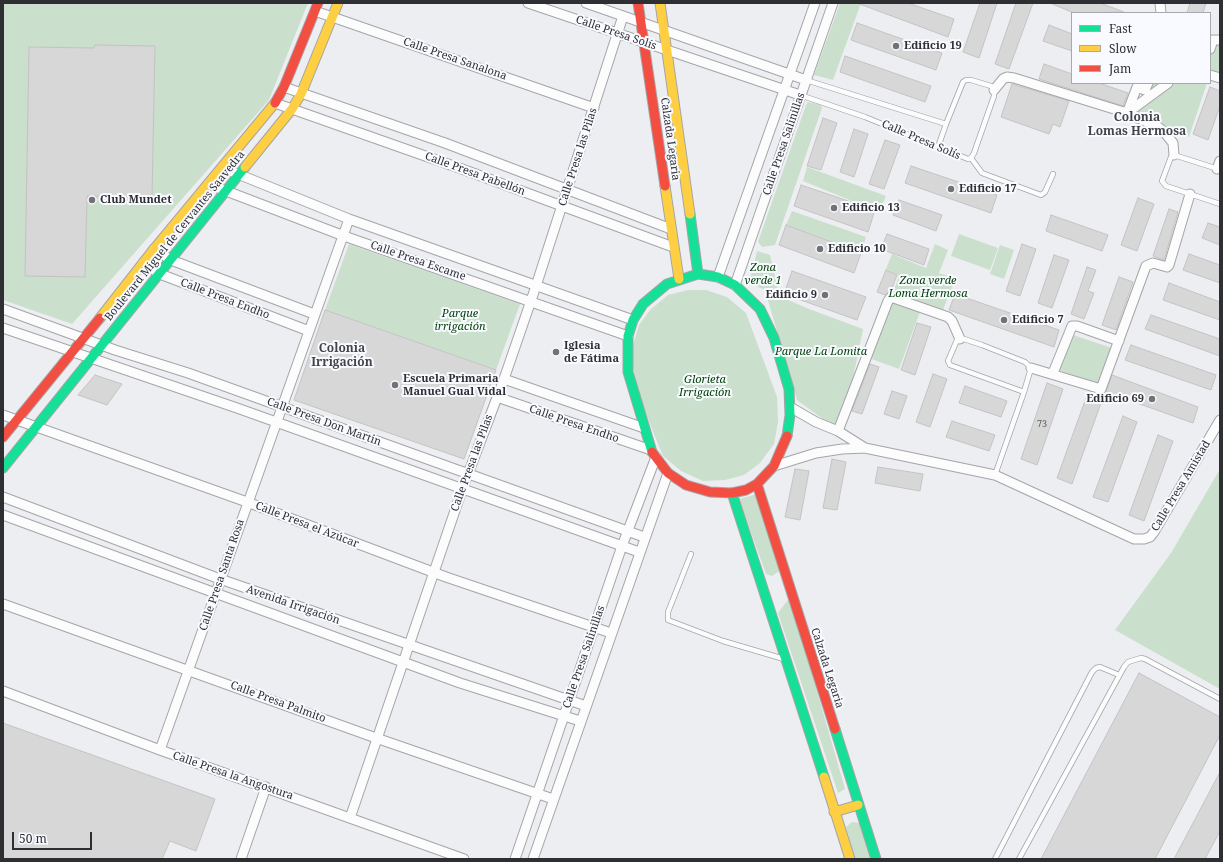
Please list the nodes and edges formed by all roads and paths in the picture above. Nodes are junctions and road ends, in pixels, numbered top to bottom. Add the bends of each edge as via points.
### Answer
1 (338, 3) edge
2 (528, 3) edge
3 (586, 3) edge
4 (638, 3) edge
5 (660, 3) edge
6 (815, 3) edge
7 (833, 3) edge
8 (317, 7) edge
9 (623, 16) junction
10 (333, 17) junction
11 (641, 22) junction
12 (664, 31) junction
13 (618, 34) junction
14 (1220, 40) edge
15 (644, 43) junction
16 (1211, 47) edge
17 (667, 51) junction
18 (789, 76) junction
19 (806, 80) junction
20 (1148, 84) edge
21 (1167, 84) edge
22 (284, 87) junction
23 (784, 90) junction
24 (994, 90) junction
25 (301, 94) junction
26 (800, 94) junction
27 (275, 103) junction
28 (594, 108) junction
29 (292, 109) junction
30 (1127, 113) junction
31 (946, 124) junction
32 (938, 147) junction
33 (1174, 155) junction
34 (972, 158) junction
35 (1219, 167) edge
36 (222, 168) junction
37 (1053, 174) dead end
38 (241, 175) junction
39 (208, 184) junction
40 (568, 190) junction
41 (228, 191) junction
42 (1190, 194) junction
43 (1220, 204) edge
44 (562, 206) junction
45 (349, 219) junction
46 (671, 229) junction
47 (344, 236) junction
48 (673, 247) junction
49 (154, 249) junction
50 (171, 260) junction
51 (143, 263) junction
52 (160, 274) junction
53 (698, 274) junction
54 (718, 277) junction
55 (679, 279) junction
56 (735, 285) junction
57 (536, 286) junction
58 (531, 300) junction
59 (3, 309) edge
60 (314, 314) junction
61 (633, 320) junction
62 (3, 328) edge
63 (308, 331) junction
64 (628, 336) junction
65 (83, 339) junction
66 (960, 339) junction
67 (1119, 341) junction
68 (102, 345) junction
69 (72, 352) junction
70 (92, 359) junction
71 (1031, 368) junction
72 (1053, 373) junction
73 (504, 379) junction
74 (1024, 392) junction
75 (496, 397) junction
76 (282, 407) junction
77 (790, 407) junction
78 (3, 415) edge
79 (16, 419) junction
80 (1220, 420) edge
81 (276, 422) junction
82 (37, 427) junction
83 (644, 428) junction
84 (838, 431) junction
85 (3, 437) edge
86 (865, 448) junction
87 (654, 454) junction
88 (774, 466) junction
89 (3, 468) edge
90 (668, 473) junction
91 (468, 474) junction
92 (995, 475) junction
93 (757, 484) junction
94 (462, 490) junction
95 (732, 493) junction
96 (3, 497) edge
97 (247, 502) junction
98 (3, 515) edge
99 (628, 531) junction
100 (644, 537) junction
101 (622, 546) junction
102 (639, 552) junction
103 (691, 554) dead end
104 (433, 572) junction
105 (220, 579) junction
106 (216, 594) junction
107 (780, 598) junction
108 (3, 604) edge
109 (594, 628) junction
110 (611, 633) junction
111 (408, 646) junction
112 (788, 661) junction
113 (403, 662) junction
114 (188, 670) junction
115 (1119, 675) junction
116 (3, 691) edge
117 (1220, 699) edge
118 (569, 701) junction
119 (586, 706) junction
120 (563, 715) junction
121 (580, 721) junction
122 (376, 738) junction
123 (160, 750) junction
124 (266, 787) junction
125 (537, 793) junction
126 (553, 799) junction
127 (858, 805) junction
128 (834, 812) junction
129 (350, 818) junction
130 (241, 859) edge
131 (464, 859) edge
132 (515, 859) edge
133 (533, 859) edge
134 (850, 859) edge
135 (876, 859) edge
136 (995, 859) edge
137 (1019, 859) edge

1 - 10 main road, Boulevard Miguel de Cervantes Saavedra
2 - 13 street, Calle Presa Solís
3 - 9 street, Calle Presa Solís
4 - 11 main road, Calzada Legaria
5 - 12 main road, Calzada Legaria
6 - 18 street, Calle Presa Salinillas
7 - 19 street, Calle Presa Salinillas
8 - 10 street, Calle Presa Sanalona
8 - 22 main road, Boulevard Miguel de Cervantes Saavedra
9 - 11 street, Calle Presa Solís
9 - 13 street, Calle Presa las Pilas
10 - 25 main road, Boulevard Miguel de Cervantes Saavedra
10 - 28 street, Calle Presa Sanalona
11 - 12 street, Calle Presa Solís
11 - 15 main road, Calzada Legaria
12 - 17 main road, Calzada Legaria
12 - 18 street, Calle Presa Solís
13 - 15 street, Calle Presa Solís
13 - 28 street, Calle Presa las Pilas
14 - 16 street via 1214,40
15 - 17 street, Calle Presa Solís
15 - 46 main road, Calzada Legaria
17 - 23 street, Calle Presa Solís
17 - 53 main road, Calzada Legaria
18 - 19 street, Calle Presa Solís
18 - 23 street, Calle Presa Salinillas
19 - 26 street, Calle Presa Salinillas
19 - 31 lane, Calle Presa Solís
20 - 30 street via 1145,90 1137,87
21 - 30 street
22 - 25 street, Calle Presa Pabellón
22 - 27 main road, Boulevard Miguel de Cervantes Saavedra
23 - 26 street, Calle Presa Solís
23 - 54 street, Calle Presa Salinillas
24 - 30 street via 1002,79 1014,78
24 - 31 lane via 988,85 971,80 963,82
24 - 34 lane, Calle Presa Solís
25 - 29 main road, Boulevard Miguel de Cervantes Saavedra
25 - 40 street, Calle Presa Pabellón via 445,143
26 - 32 lane, Calle Presa Solís
26 - 56 street, Calle Presa Salinillas
27 - 29 street, Calle Presa Pabellón
27 - 36 main road, Boulevard Miguel de Cervantes Saavedra
28 - 40 street, Calle Presa las Pilas
29 - 38 main road, Boulevard Miguel de Cervantes Saavedra
29 - 44 street, Calle Presa Pabellón
30 - 33 street via 1158,127 1165,133 1173,143
31 - 32 lane
32 - 34 lane, Calle Presa Solís via 962,158
33 - 35 lane
33 - 42 lane via 1171,157 1163,184
34 - 37 lane via 982,173 1041,195
36 - 38 street, Calle Presa Escame
36 - 39 main road, Boulevard Miguel de Cervantes Saavedra
38 - 41 main road, Boulevard Miguel de Cervantes Saavedra
38 - 45 street, Calle Presa Escame
39 - 41 street, Calle Presa Escame
39 - 49 main road, Boulevard Miguel de Cervantes Saavedra
40 - 44 street, Calle Presa las Pilas
40 - 46 street, Calle Presa Pabellón
41 - 47 street, Calle Presa Escame
41 - 50 main road, Boulevard Miguel de Cervantes Saavedra
42 - 43 lane
42 - 67 street via 1169,265 1167,267 1153,263 1146,266
44 - 48 street, Calle Presa Pabellón
44 - 57 street, Calle Presa las Pilas
45 - 47 street, Calle Presa Santa Rosa
45 - 57 street, Calle Presa Escame
46 - 48 main road, Calzada Legaria
47 - 58 street, Calle Presa Escame
47 - 60 street, Calle Presa Santa Rosa
48 - 55 main road, Calzada Legaria
49 - 50 street, Calle Presa Endho
49 - 51 main road, Boulevard Miguel de Cervantes Saavedra
50 - 52 main road, Boulevard Miguel de Cervantes Saavedra
50 - 60 street, Calle Presa Endho
51 - 52 street, Calle Presa Endho
51 - 65 main road, Boulevard Miguel de Cervantes Saavedra
52 - 63 street, Calle Presa Endho
52 - 68 main road, Boulevard Miguel de Cervantes Saavedra
53 - 54 main road
53 - 55 main road
54 - 56 main road
55 - 61 main road via 659,289
56 - 77 main road via 753,301 769,326 789,389
57 - 58 street, Calle Presa las Pilas
57 - 61 street, Calle Presa Escame
58 - 64 street, Calle Presa Escame
58 - 73 street, Calle Presa las Pilas
59 - 65 street, Calle Presa Don Martin
60 - 63 street, Calle Presa Santa Rosa
61 - 64 main road
62 - 69 street, Calle Presa Don Martin
63 - 76 street, Calle Presa Santa Rosa
64 - 83 main road via 628,372
65 - 68 street, Calle Presa Don Martin
65 - 69 main road, Boulevard Miguel de Cervantes Saavedra
66 - 71 lane via 1025,362
66 - 74 lane via 957,340 948,361 950,365
66 - 84 street via 948,317 891,297
67 - 72 street via 1072,326
67 - 72 street via 1101,389
68 - 70 main road, Boulevard Miguel de Cervantes Saavedra
68 - 76 street, Calle Presa Don Martin
69 - 70 street, Calle Presa Don Martin
69 - 79 main road, Boulevard Miguel de Cervantes Saavedra
70 - 81 street, Calle Presa Don Martin
70 - 82 main road, Boulevard Miguel de Cervantes Saavedra
71 - 72 street
71 - 74 lane
73 - 75 street, Calle Presa las Pilas
73 - 83 street, Calle Presa Endho
74 - 92 lane
75 - 87 street, Calle Presa Endho
75 - 91 street, Calle Presa las Pilas
76 - 81 street, Calle Presa Santa Rosa
76 - 91 street, Calle Presa Don Martin
77 - 84 street
77 - 88 main road via 787,436
78 - 79 street, Calle Presa el Azúcar
79 - 82 street, Calle Presa el Azúcar
79 - 85 main road, Boulevard Miguel de Cervantes Saavedra
80 - 92 street, Calle Presa Amistad via 1154,532 1144,539 1134,538
81 - 94 street, Calle Presa Don Martin
81 - 97 street, Calle Presa Santa Rosa
82 - 89 main road, Boulevard Miguel de Cervantes Saavedra
82 - 97 street, Calle Presa el Azúcar
83 - 87 main road
84 - 86 street
86 - 88 street via 816,453
86 - 92 street
87 - 90 main road
87 - 99 street, Calle Presa Salinillas
88 - 93 main road
90 - 95 main road via 698,489
90 - 100 street, Calle Presa Salinillas
91 - 94 street, Calle Presa las Pilas
91 - 99 street, Calle Presa Don Martin
93 - 95 main road
93 - 107 main road, Calzada Legaria
94 - 101 street, Calle Presa Don Martin
94 - 104 street, Calle Presa las Pilas
95 - 107 main road, Calzada Legaria
96 - 105 street, Avenida Irrigación
97 - 104 street, Calle Presa el Azúcar
97 - 105 street, Calle Presa Santa Rosa
98 - 106 street, Avenida Irrigación
99 - 100 street, Calle Presa Don Martin
99 - 101 street, Calle Presa Salinillas
100 - 102 street, Calle Presa Salinillas
101 - 102 street, Calle Presa Don Martin
101 - 109 street, Calle Presa Salinillas
102 - 110 street, Calle Presa Salinillas
103 - 112 lane via 668,612 668,620
104 - 109 street, Calle Presa el Azúcar
104 - 111 street, Calle Presa las Pilas
105 - 106 street, Calle Presa Santa Rosa
105 - 111 street, Avenida Irrigación
106 - 113 street, Avenida Irrigación
106 - 114 street, Calle Presa Santa Rosa
107 - 112 main road, Calzada Legaria
107 - 127 main road, Calzada Legaria
108 - 114 street, Calle Presa Palmito
109 - 110 street, Calle Presa el Azúcar
109 - 118 street, Calle Presa Salinillas
110 - 119 street, Calle Presa Salinillas
111 - 113 street, Calle Presa las Pilas
111 - 118 street, Avenida Irrigación
112 - 128 main road, Calzada Legaria
113 - 120 street, Avenida Irrigación via 460,683
113 - 122 street, Calle Presa las Pilas
114 - 122 street, Calle Presa Palmito
114 - 123 street, Calle Presa Santa Rosa
115 - 117 lane via 1128,662 1141,658
115 - 136 lane via 1100,667 1092,672
115 - 137 lane
116 - 123 street, Calle Presa la Angostura
118 - 119 street, Avenida Irrigación
118 - 120 street, Calle Presa Salinillas
119 - 121 street, Calle Presa Salinillas
120 - 121 street, Avenida Irrigación
120 - 125 street, Calle Presa Salinillas
121 - 126 street, Calle Presa Salinillas
122 - 125 street, Calle Presa Palmito
122 - 129 street, Calle Presa las Pilas
123 - 124 street, Calle Presa la Angostura
124 - 129 street, Calle Presa la Angostura
124 - 130 street
125 - 126 street, Calle Presa Palmito
125 - 132 street, Calle Presa Salinillas
126 - 133 street, Calle Presa Salinillas
127 - 128 main road
127 - 135 main road, Calzada Legaria
128 - 134 main road, Calzada Legaria
129 - 131 street, Calle Presa la Angostura

